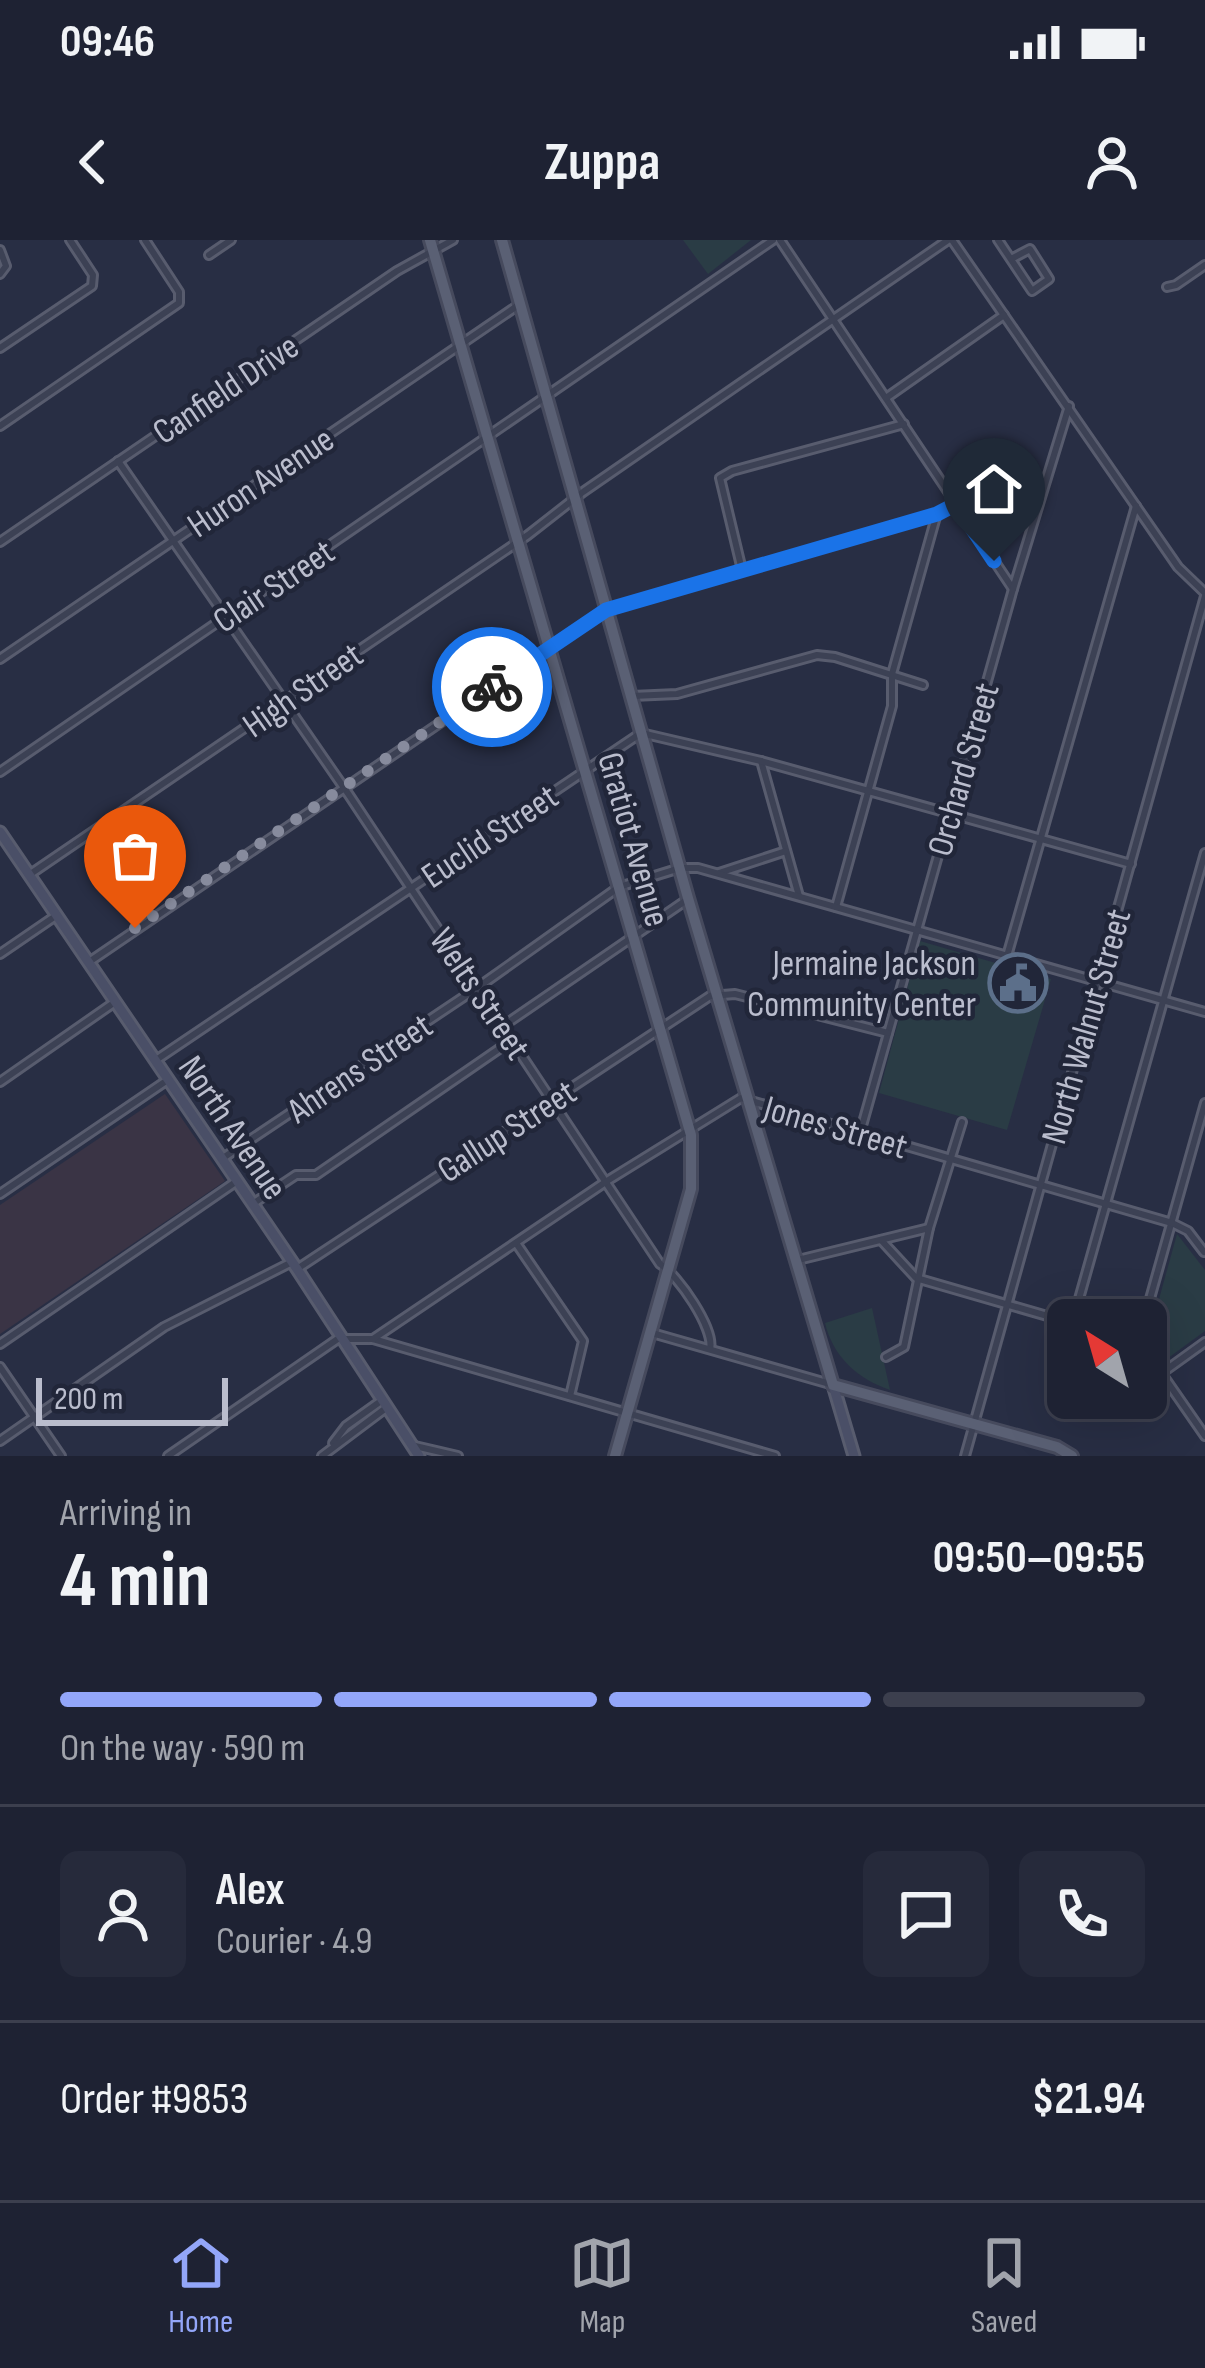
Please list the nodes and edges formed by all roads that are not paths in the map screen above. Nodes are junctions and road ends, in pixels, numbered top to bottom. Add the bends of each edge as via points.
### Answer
1 (70, 240) edge
2 (145, 240) edge
3 (231, 240) edge
4 (453, 240) edge
5 (502, 240) edge
6 (776, 240) edge
7 (950, 240) edge
8 (998, 240) edge
9 (432, 246) edge
10 (0, 250) edge
11 (209, 255) dead end
12 (1010, 259) junction
13 (1205, 265) edge
14 (0, 274) edge
15 (1167, 286) dead end
16 (520, 304) junction
17 (1004, 315) junction
18 (834, 320) junction
19 (460, 344) junction
20 (0, 348) edge
21 (546, 398) junction
22 (886, 398) junction
23 (1069, 406) junction
24 (904, 424) junction
25 (0, 425) edge
26 (488, 440) junction
27 (118, 461) junction
28 (575, 502) junction
29 (956, 504) junction
30 (1136, 506) junction
31 (937, 514) junction
32 (172, 541) junction
33 (518, 541) junction
34 (0, 542) edge
35 (742, 570) junction
36 (1013, 589) junction
37 (1205, 594) edge
38 (606, 610) junction
39 (225, 618) junction
40 (550, 648) junction
41 (0, 658) edge
42 (892, 674) junction
43 (923, 685) dead end
44 (632, 696) junction
45 (284, 702) junction
46 (641, 733) junction
47 (761, 761) junction
48 (583, 771) junction
49 (0, 772) edge
50 (345, 789) junction
51 (868, 791) junction
52 (950, 814) junction
53 (0, 832) edge
54 (1040, 839) junction
55 (4, 846) edge
56 (788, 850) junction
57 (1205, 853) edge
58 (1131, 864) junction
59 (680, 868) junction
60 (716, 874) junction
61 (29, 875) junction
62 (619, 887) junction
63 (410, 889) junction
64 (688, 898) junction
65 (800, 898) junction
66 (836, 907) junction
67 (57, 915) junction
68 (917, 932) junction
69 (632, 938) junction
70 (0, 954) edge
71 (1007, 956) junction
72 (88, 962) junction
73 (1097, 982) junction
74 (477, 988) junction
75 (716, 994) junction
76 (1162, 1000) junction
77 (116, 1002) junction
78 (1205, 1012) edge
79 (502, 1026) junction
80 (659, 1029) junction
81 (888, 1034) junction
82 (512, 1040) junction
83 (156, 1060) junction
84 (169, 1079) junction
85 (0, 1082) edge
86 (552, 1099) junction
87 (749, 1100) junction
88 (1205, 1103) edge
89 (962, 1122) dead end
90 (690, 1130) junction
91 (860, 1133) junction
92 (223, 1159) junction
93 (950, 1159) junction
94 (237, 1181) junction
95 (607, 1181) junction
96 (1041, 1186) junction
97 (0, 1194) edge
98 (253, 1204) junction
99 (1106, 1204) junction
100 (1172, 1223) junction
101 (928, 1228) junction
102 (881, 1240) junction
103 (516, 1243) junction
104 (1204, 1252) edge
105 (797, 1261) junction
106 (295, 1265) junction
107 (668, 1269) junction
108 (916, 1278) junction
109 (1078, 1299) edge
110 (1150, 1299) edge
111 (1007, 1305) junction
112 (1047, 1315) edge
113 (650, 1333) junction
114 (343, 1338) junction
115 (369, 1339) junction
116 (1205, 1342) edge
117 (0, 1344) edge
118 (710, 1349) junction
119 (354, 1354) junction
120 (886, 1357) dead end
121 (0, 1366) edge
122 (1167, 1369) edge
123 (1167, 1380) edge
124 (833, 1385) junction
125 (570, 1396) junction
126 (385, 1403) junction
127 (628, 1413) junction
128 (34, 1418) junction
129 (974, 1423) junction
130 (1205, 1436) edge
131 (0, 1441) edge
132 (416, 1451) edge
133 (61, 1456) edge
134 (168, 1456) edge
135 (322, 1456) edge
136 (458, 1456) edge
137 (615, 1456) edge
138 (775, 1456) edge
139 (854, 1456) edge
140 (965, 1456) edge
141 (1072, 1456) edge

1 - 20 street via 92,286
2 - 25 street via 179,303
3 - 11 street
4 - 9 street, Canfield Drive
5 - 16 main road
6 - 18 street
6 - 21 street, Clair Street
7 - 17 street
7 - 18 street, High Street
8 - 12 street
9 - 19 main road, Gratiot Avenue
9 - 27 street, Canfield Drive
10 - 14 street
12 - 12 street via 1032,291 1049,279 1030,249
13 - 15 street
16 - 19 street, Huron Avenue
16 - 21 main road
17 - 22 street
17 - 23 street
18 - 22 street
18 - 28 street, High Street
19 - 26 main road, Gratiot Avenue
19 - 32 street, Huron Avenue
21 - 26 street, Clair Street
21 - 28 main road
22 - 24 street
23 - 30 street
23 - 36 street, Orchard Street
24 - 29 street
24 - 35 street via 719,481
26 - 33 main road, Gratiot Avenue
26 - 39 street, Clair Street
27 - 32 street, Welts Street
27 - 34 street, Canfield Drive
28 - 33 street, High Street
28 - 38 main road
29 - 31 street
29 - 36 street
30 - 37 street
30 - 54 street
31 - 35 street
31 - 42 street
32 - 39 street, Welts Street
32 - 41 street, Huron Avenue
33 - 40 main road, Gratiot Avenue
33 - 45 street, High Street
35 - 38 street
36 - 52 street, Orchard Street
37 - 58 street, North Walnut Street
38 - 40 street
38 - 44 main road
39 - 45 street, Welts Street
39 - 49 street, Clair Street
40 - 48 main road, Gratiot Avenue
40 - 50 street
42 - 43 street
42 - 44 street via 818,655 677,694
42 - 51 street via 892,706
44 - 46 main road
45 - 50 street, Welts Street
45 - 61 street, High Street
46 - 47 street
46 - 48 street, Euclid Street
46 - 59 main road
47 - 51 street
47 - 56 street
48 - 62 main road, Gratiot Avenue
48 - 63 street, Euclid Street
50 - 63 street, Welts Street
50 - 72 street
51 - 52 street
51 - 66 street
52 - 54 street
52 - 68 street, Orchard Street
53 - 55 main road, North Avenue
54 - 58 street
54 - 71 street
55 - 61 main road, North Avenue
56 - 60 street
56 - 65 street
57 - 76 street
58 - 73 street, North Walnut Street
59 - 60 street
59 - 62 street, Ahrens Street
59 - 64 main road
60 - 65 street
61 - 67 main road, North Avenue
62 - 69 main road, Gratiot Avenue
62 - 74 street, Ahrens Street
63 - 74 street, Welts Street
63 - 83 street, Euclid Street
64 - 69 street
64 - 75 main road
65 - 66 street
66 - 68 street
67 - 70 street
67 - 72 main road, North Avenue
68 - 71 street
68 - 81 street, Orchard Street
69 - 79 street
69 - 80 main road, Gratiot Avenue
71 - 73 street
72 - 77 main road, North Avenue
73 - 76 street
73 - 96 street, North Walnut Street
74 - 79 street, Welts Street
74 - 92 street, Ahrens Street
75 - 80 street, Gallup Street
75 - 81 street
75 - 87 main road
76 - 78 street
76 - 99 street
77 - 83 main road, North Avenue
77 - 85 street
79 - 82 street, Welts Street
80 - 86 street, Gallup Street
80 - 90 main road, Gratiot Avenue
81 - 91 street, Orchard Street
82 - 86 street, Welts Street
82 - 98 street via 316,1174 296,1175
83 - 84 main road, North Avenue
84 - 92 main road, North Avenue
84 - 97 street
86 - 95 street, Welts Street
86 - 106 street, Gallup Street
87 - 90 street, Jones Street
87 - 91 street, Jones Street
87 - 105 main road
88 - 100 street
89 - 93 street
90 - 95 street, Jones Street
90 - 107 main road, Gratiot Avenue via 693,1178
91 - 93 street, Jones Street
92 - 94 main road, North Avenue
93 - 96 street, Jones Street
93 - 101 street
94 - 98 main road, North Avenue
94 - 117 street
95 - 103 street, Jones Street
95 - 107 street, Welts Street
96 - 99 street, Jones Street
96 - 111 street, North Walnut Street
98 - 106 main road, North Avenue
99 - 100 street, Jones Street
99 - 109 street
100 - 104 street, Jones Street
100 - 110 street
101 - 102 street
101 - 108 street
102 - 105 street
102 - 108 street
103 - 115 street, Jones Street
103 - 125 street via 584,1341
105 - 124 main road
106 - 114 main road, North Avenue
106 - 128 street, Gallup Street via 164,1327
107 - 113 main road, Gratiot Avenue
107 - 118 street, Welts Street via 711,1333
108 - 111 street
108 - 120 street via 904,1347
111 - 112 street
111 - 129 street, North Walnut Street
113 - 118 street
113 - 127 main road, Gratiot Avenue
114 - 115 street
114 - 119 main road, North Avenue
114 - 134 street
115 - 119 street
115 - 125 street
116 - 122 street
118 - 124 street
119 - 126 main road, North Avenue
121 - 128 street
123 - 130 street
124 - 129 main road
124 - 139 main road
125 - 127 street
126 - 132 main road, North Avenue
126 - 135 street
127 - 137 main road, Gratiot Avenue
127 - 138 street
128 - 131 street, Gallup Street
128 - 133 street
129 - 140 street, North Walnut Street
129 - 141 main road
132 - 136 street

